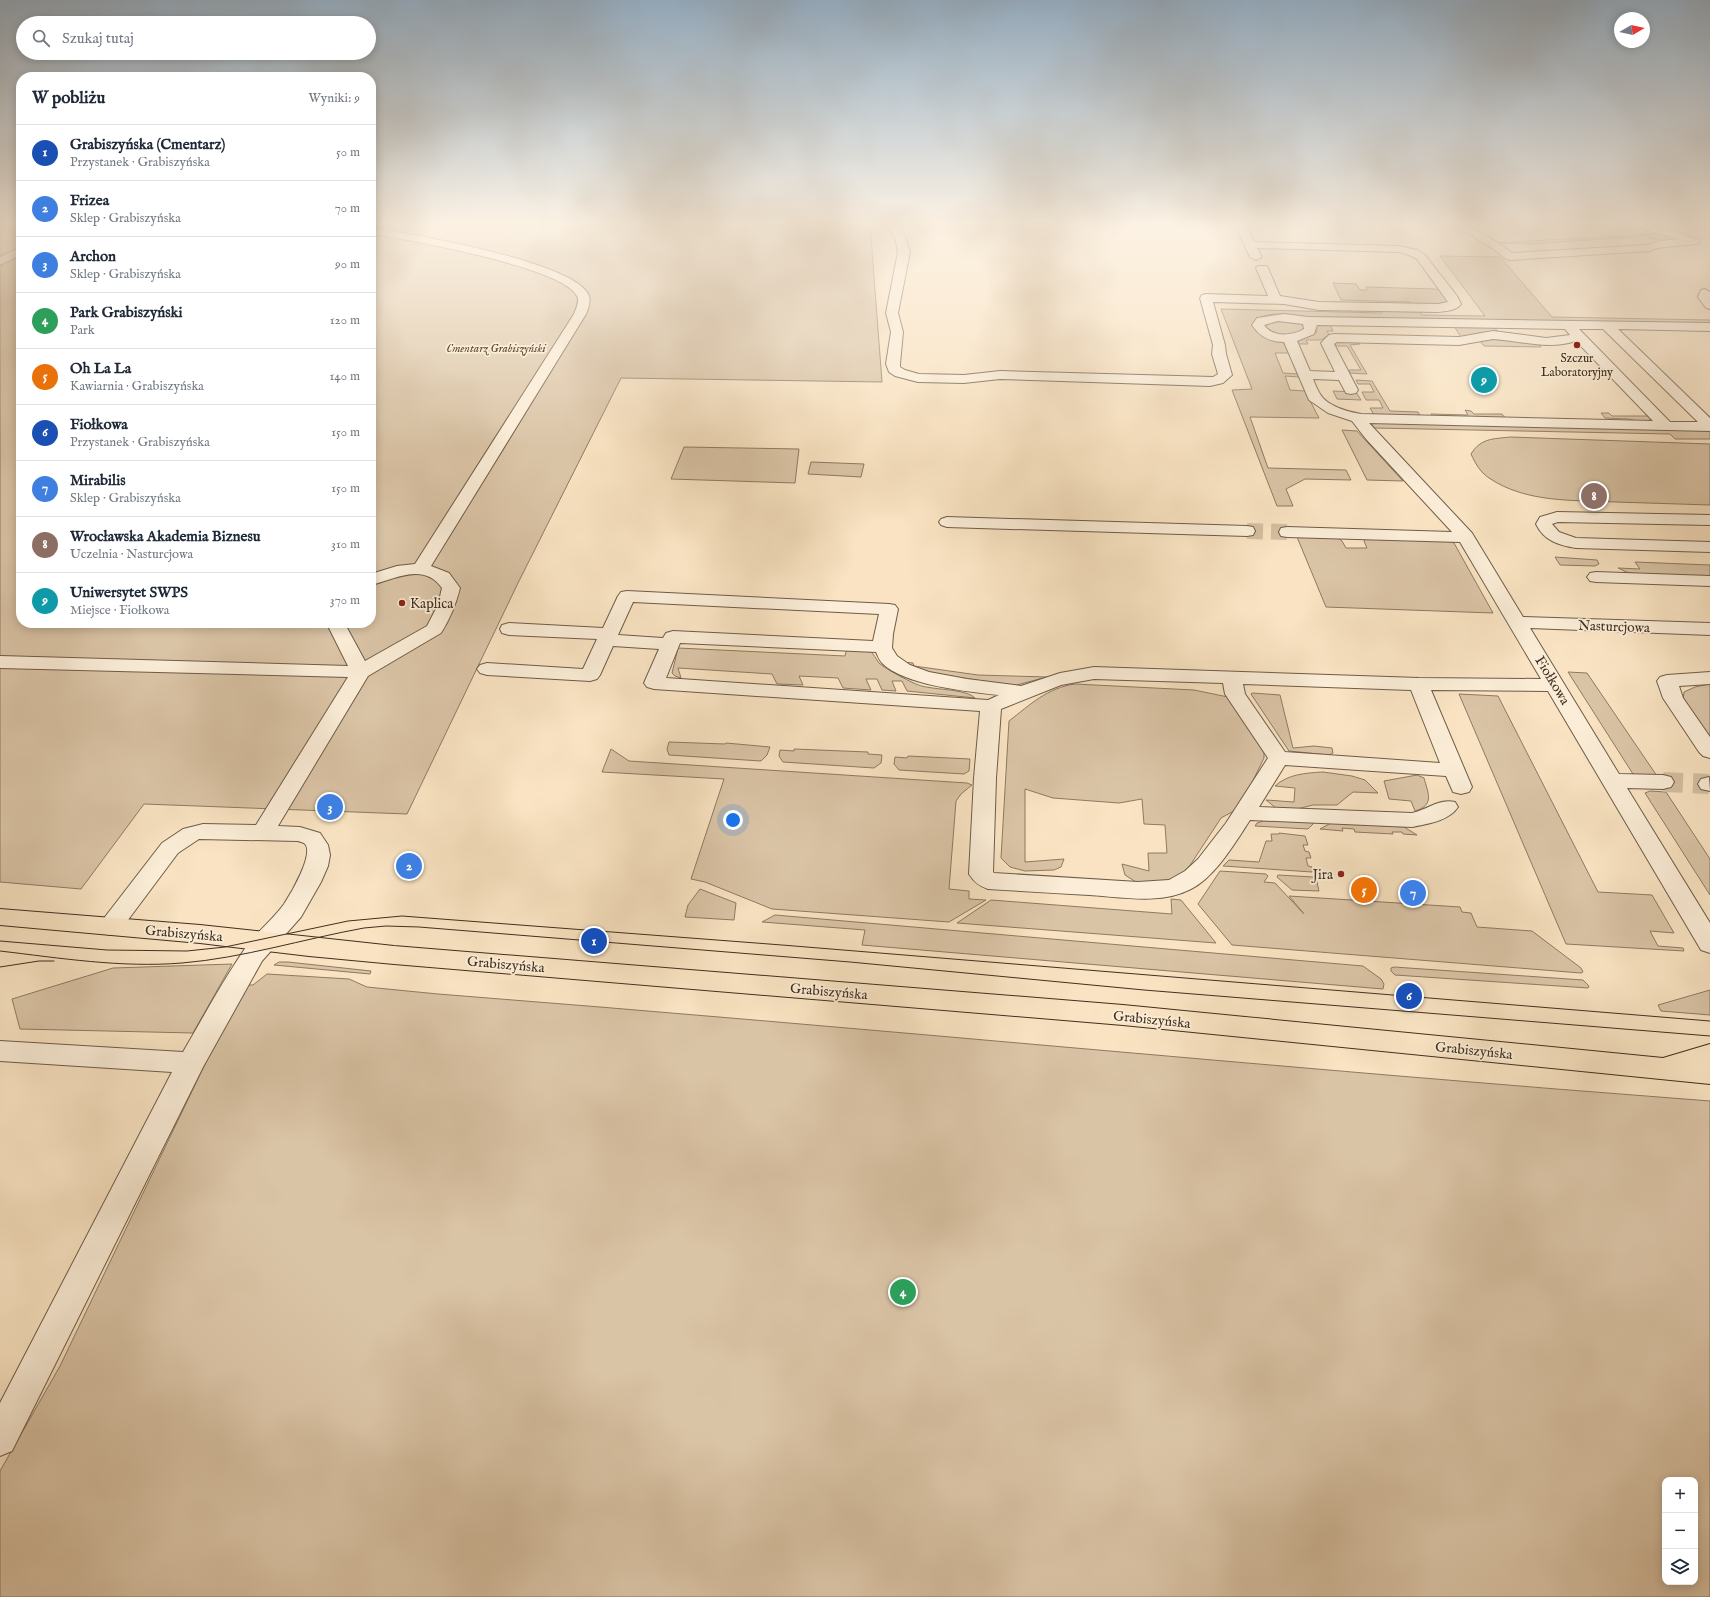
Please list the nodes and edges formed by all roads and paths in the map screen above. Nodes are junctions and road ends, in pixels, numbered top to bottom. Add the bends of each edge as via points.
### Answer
1 (583, 299) edge
2 (895, 299) edge
3 (1206, 299) edge
4 (1224, 299) edge
5 (1452, 299) edge
6 (1275, 300) joint
7 (1308, 321) junction
8 (1446, 324) junction
9 (1496, 324) junction
10 (1567, 324) junction
11 (1606, 325) junction
12 (1710, 327) edge
13 (1506, 336) junction
14 (1579, 336) junction
15 (1289, 338) junction
16 (1459, 341) junction
17 (1305, 375) junction
18 (1344, 376) junction
19 (1351, 390) dead end
20 (1365, 420) junction
21 (1666, 426) junction
22 (1710, 427) edge
23 (1710, 520) edge
24 (947, 522) dead end
25 (1247, 531) tunnel mouth
26 (1288, 532) tunnel mouth
27 (1466, 537) junction
28 (1710, 547) edge
29 (420, 569) junction
30 (1596, 577) dead end
31 (376, 578) edge
32 (1710, 581) edge
33 (1518, 622) junction
34 (337, 628) edge
35 (509, 629) dead end
36 (1710, 629) edge
37 (608, 637) junction
38 (670, 644) junction
39 (882, 647) junction
40 (0, 662) edge
41 (487, 669) dead end
42 (361, 672) junction
43 (1232, 677) junction
44 (1710, 678) edge
45 (1419, 684) junction
46 (1556, 685) junction
47 (1024, 692) junction
48 (991, 706) junction
49 (1710, 752) edge
50 (1279, 758) junction
51 (1614, 781) junction
52 (1663, 782) tunnel mouth
53 (1447, 807) dead end
54 (1243, 813) junction
55 (263, 832) junction
56 (0, 917) edge
57 (110, 926) junction
58 (265, 942) junction
59 (1710, 944) edge
60 (0, 1051) edge
61 (1710, 1055) edge
62 (192, 1063) junction
63 (1658, 1068) junction
64 (1710, 1074) edge
65 (0, 1439) edge

1 - 29 street via 580,314
2 - 3 street via 892,313 897,332 893,364 897,371 912,377 957,379 1000,375 1200,382 1218,380 1225,375
4 - 6 street
5 - 6 street via 1455,303 1448,307 1430,308 1319,306
7 - 8 street
7 - 15 street via 1310,331 1299,337
7 - 15 street via 1279,317 1260,321 1260,329 1270,335
8 - 9 street
8 - 16 street
9 - 10 street
9 - 13 street
10 - 11 street
10 - 14 street
11 - 12 street
11 - 22 street
13 - 14 street via 1550,342
13 - 16 street via 1481,336 1469,341
14 - 21 street
15 - 17 street
16 - 18 street via 1334,338 1327,344
17 - 18 street
17 - 20 street via 1314,397 1321,404 1347,416
18 - 19 street
20 - 21 street
20 - 27 street, Fiołkowa
21 - 22 street
23 - 28 street via 1557,517 1546,520 1544,524 1546,529 1560,539 1576,543
24 - 25 street
26 - 27 street
27 - 33 street, Fiołkowa
29 - 31 street via 402,570
29 - 42 street via 441,576 451,588 447,605 434,629
30 - 32 street
33 - 36 street, Nasturcjowa
33 - 46 street, Fiołkowa
34 - 42 street
35 - 37 street
37 - 38 street
37 - 39 street via 628,596 889,609
37 - 41 street via 590,675
38 - 39 street via 673,637
38 - 48 street via 654,683
39 - 47 street via 894,665 910,673
40 - 42 street
42 - 55 street
43 - 45 street
43 - 47 street via 1094,673 1056,680
43 - 50 street via 1235,694
44 - 49 street via 1667,681 1673,698
45 - 46 street
45 - 50 street via 1458,778
46 - 51 street, Fiołkowa
47 - 48 street
48 - 54 street via 981,874 988,881 1130,890 1158,890 1182,884 1200,872
50 - 54 street
51 - 52 street
51 - 59 street, Fiołkowa
53 - 54 street via 1427,817 1412,820
55 - 57 street via 203,831 180,840 160,859
55 - 58 street via 300,834 312,838 318,846 316,866 309,882 292,911
56 - 57 main road, Grabiszyńska
57 - 58 main road, Grabiszyńska
58 - 62 street via 253,955
58 - 63 main road, Grabiszyńska via 1123,1015
60 - 62 street
61 - 63 main road, Grabiszyńska
62 - 65 street
63 - 64 main road, Grabiszyńska

